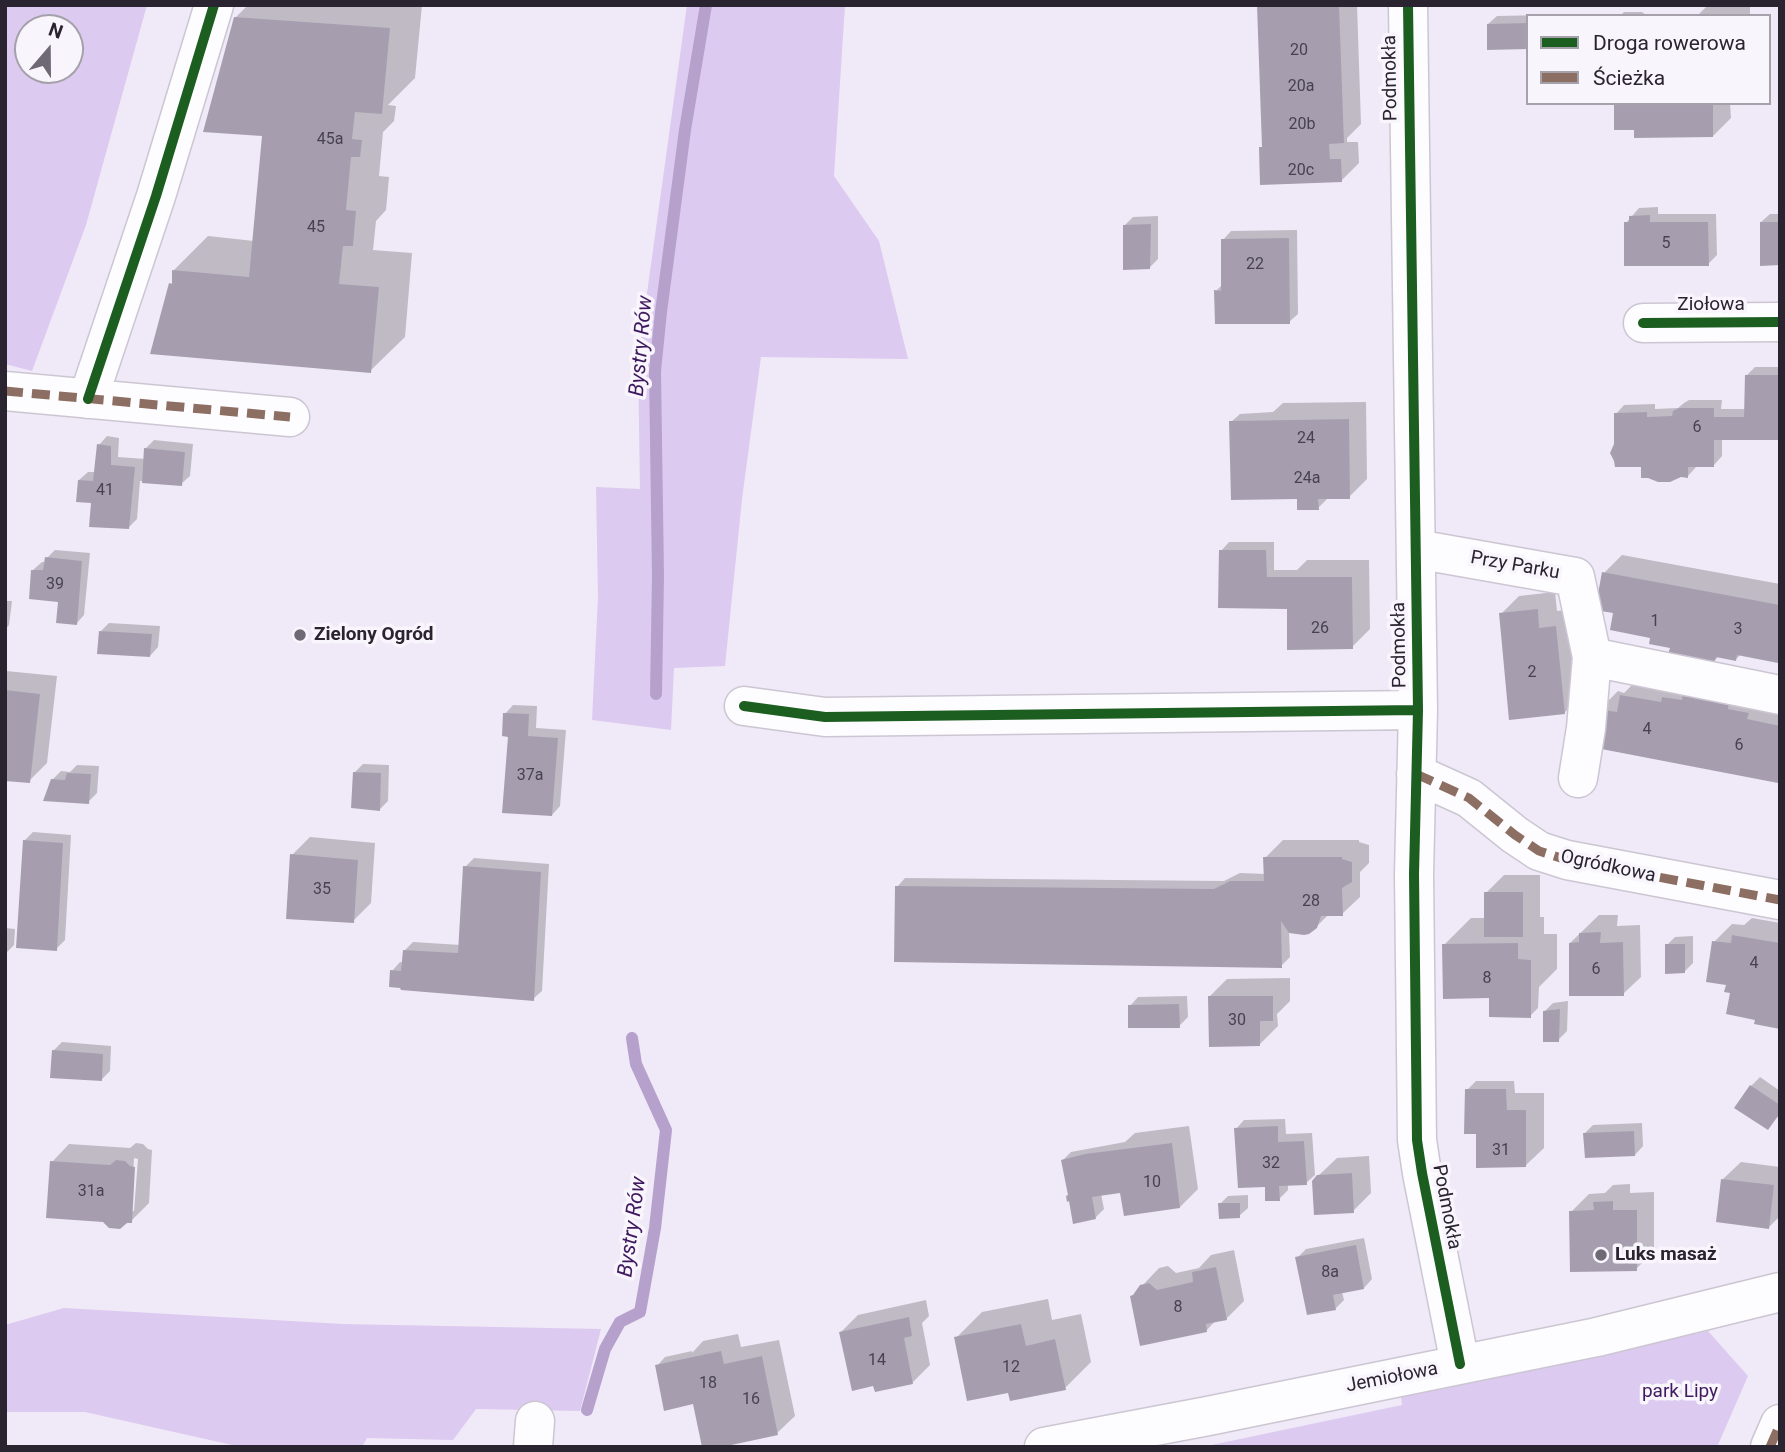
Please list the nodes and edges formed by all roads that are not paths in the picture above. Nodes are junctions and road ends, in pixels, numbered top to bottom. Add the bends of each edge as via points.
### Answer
1 (214, 5) edge
2 (1408, 5) edge
3 (1643, 323) dead end
4 (1780, 323) edge
5 (5, 391) edge
6 (88, 399) junction
7 (290, 417) dead end
8 (1416, 549) junction
9 (1592, 657) junction
10 (1780, 695) edge
11 (744, 706) dead end
12 (1418, 710) junction
13 (1416, 775) junction
14 (1578, 778) dead end
15 (1780, 900) edge
16 (1780, 1292) edge
17 (1460, 1364) junction
18 (1780, 1424) edge
19 (1044, 1447) edge
20 (1770, 1447) edge

1 - 6 street
2 - 8 street, Podmokła
3 - 4 street, Ziołowa
5 - 6 street
6 - 7 street
8 - 9 street, Przy Parku via 1576,577
8 - 12 street, Podmokła
9 - 10 street
9 - 14 street, Przy Parku
11 - 12 street via 825,717
12 - 13 street, Podmokła
13 - 15 street, Ogródkowa via 1469,798 1539,851
13 - 17 street, Podmokła via 1417,1140
16 - 17 street, Jemiołowa via 1597,1337
17 - 19 street, Jemiołowa
18 - 20 street

